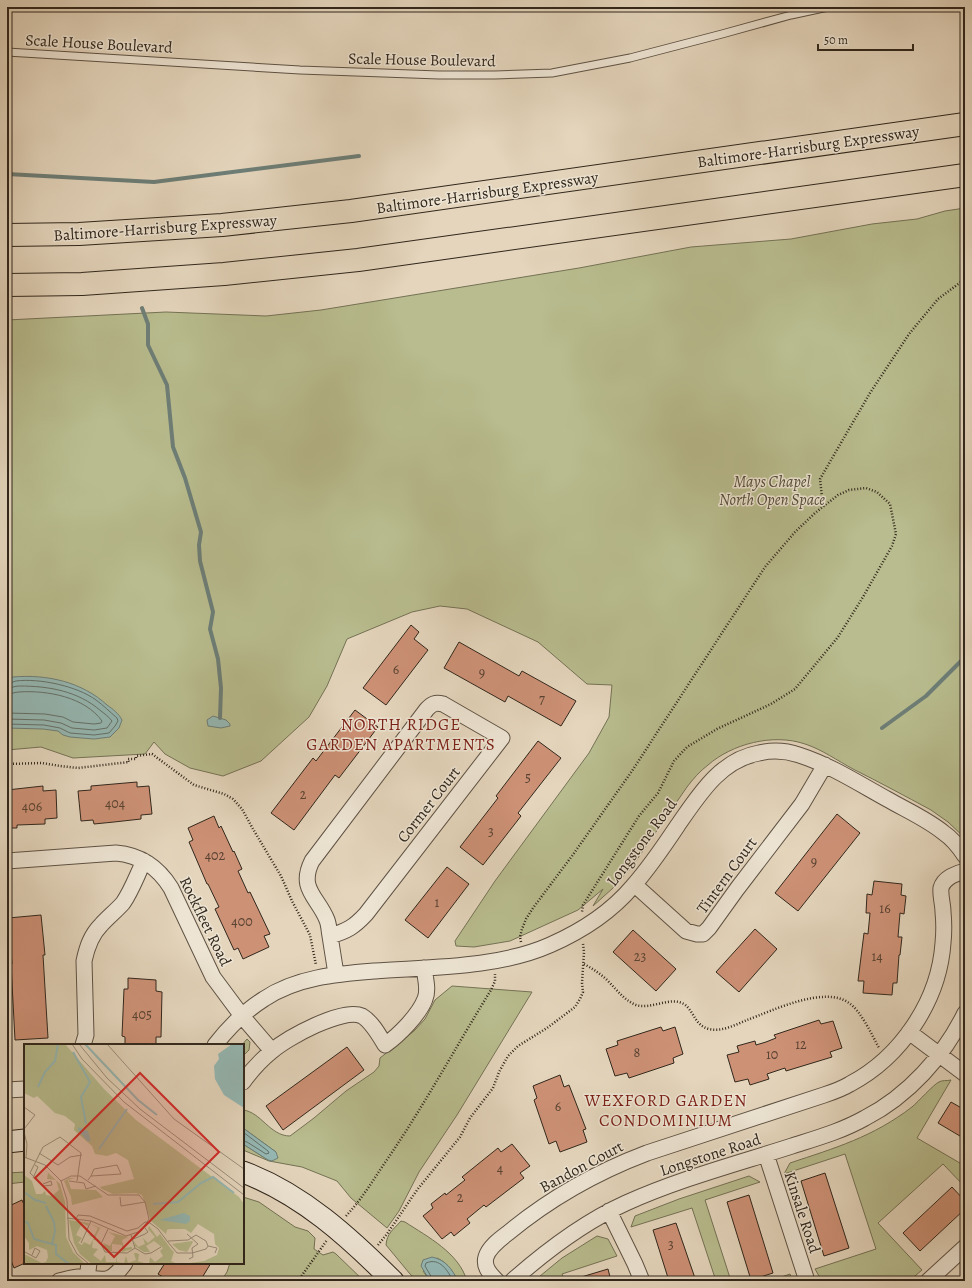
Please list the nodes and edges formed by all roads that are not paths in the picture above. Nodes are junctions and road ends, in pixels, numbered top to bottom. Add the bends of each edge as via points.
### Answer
1 (828, 7) edge
2 (7, 52) edge
3 (965, 124) edge
4 (965, 175) edge
5 (7, 236) edge
6 (7, 285) edge
7 (824, 765) junction
8 (965, 856) edge
9 (7, 861) edge
10 (144, 861) junction
11 (965, 871) edge
12 (635, 884) junction
13 (330, 936) junction
14 (424, 968) junction
15 (336, 974) junction
16 (965, 1012) edge
17 (242, 1016) junction
18 (909, 1032) junction
19 (83, 1044) edge
20 (216, 1044) edge
21 (272, 1051) junction
22 (939, 1055) junction
23 (965, 1074) edge
24 (244, 1081) edge
25 (24, 1089) edge
26 (7, 1090) edge
27 (24, 1140) edge
28 (7, 1142) edge
29 (766, 1154) junction
30 (244, 1173) edge
31 (610, 1211) junction
32 (965, 1247) edge
33 (89, 1264) edge
34 (124, 1264) edge
35 (87, 1279) junction
36 (59, 1281) edge
37 (393, 1281) edge
38 (497, 1281) edge
39 (512, 1281) edge
40 (642, 1281) edge
41 (807, 1281) edge
42 (928, 1281) edge

1 - 2 lane, Scale House Boulevard via 630,58 552,73 432,75 300,70
3 - 5 highway, Baltimore-Harrisburg Expressway via 351,211 222,225
4 - 6 highway via 358,260 224,274 82,284
7 - 8 street, Longstone Road via 928,822 954,841
7 - 12 street, Longstone Road via 797,754 778,751 744,757 728,766 700,793
7 - 12 street, Tintern Court via 802,804 703,934 691,934 686,931
9 - 10 street, Rockfleet Road via 116,853 129,854
10 - 17 street, Rockfleet Road via 165,878 213,977
10 - 19 street via 123,902 100,926 86,949 86,1035
11 - 18 street, Bandon Court via 951,876 942,887 944,914 941,966 933,990
12 - 14 street, Longstone Road via 580,937 495,962
13 - 13 street, Cormer Court via 353,927 366,914 502,738 443,704 432,704 307,871 309,889 327,920
13 - 15 street, Cormer Court
14 - 15 street, Longstone Road
14 - 21 street via 425,999 404,1030 386,1045 369,1022 362,1016 353,1014 333,1017 293,1037
15 - 17 street, Longstone Road via 307,980 283,989 264,998
16 - 22 street, Longstone Road via 956,1031
17 - 20 street, Longstone Road
17 - 21 street, Rockfleet Road
18 - 22 street
18 - 38 street, Bandon Court via 892,1053 850,1084 824,1095 647,1153 571,1189 496,1242 485,1258 486,1266
21 - 24 street
22 - 23 street
22 - 29 street, Longstone Road via 891,1102 866,1118 839,1130
25 - 26 street
27 - 28 main road
29 - 31 street, Longstone Road via 681,1182
29 - 41 street, Kinsale Road
30 - 37 main road via 296,1199 336,1227
31 - 39 street, Longstone Road via 566,1238
31 - 40 street
32 - 42 street
33 - 35 street
34 - 35 street via 117,1274 107,1279
35 - 36 street via 77,1277

